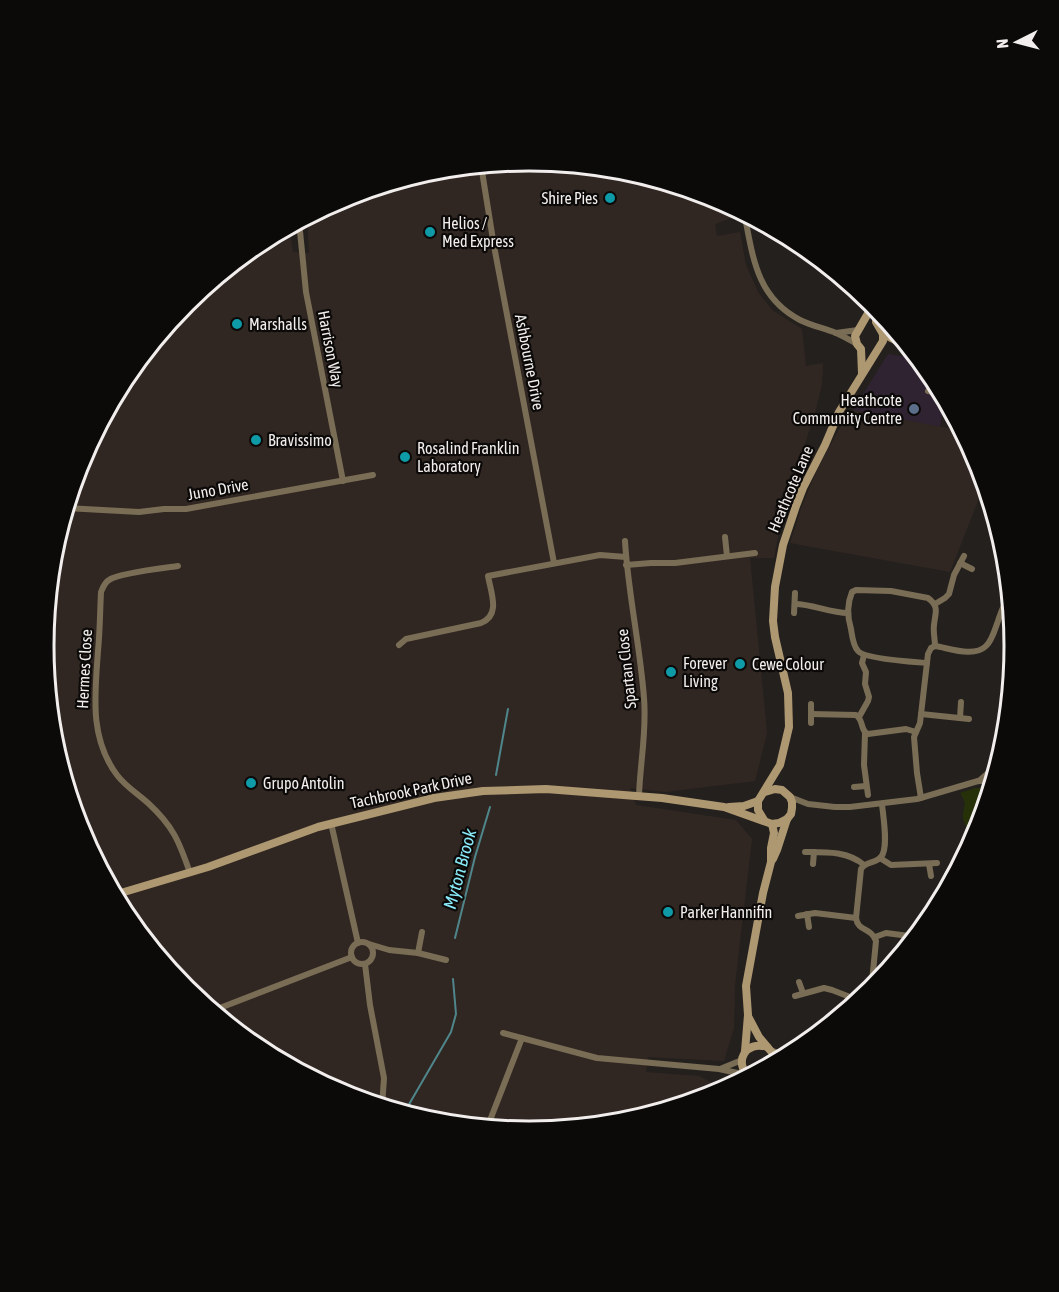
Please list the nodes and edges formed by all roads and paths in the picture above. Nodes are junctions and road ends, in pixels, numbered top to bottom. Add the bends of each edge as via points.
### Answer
1 (482, 174) edge
2 (746, 223) edge
3 (300, 230) edge
4 (869, 313) edge
5 (878, 322) edge
6 (859, 329) junction
7 (880, 330) junction
8 (836, 333) junction
9 (890, 336) edge
10 (897, 345) edge
11 (859, 347) junction
12 (879, 347) junction
13 (862, 374) junction
14 (373, 475) dead end
15 (343, 481) junction
16 (74, 508) edge
17 (725, 537) dead end
18 (625, 541) dead end
19 (755, 553) dead end
20 (727, 556) junction
21 (626, 557) junction
22 (554, 563) junction
23 (626, 565) junction
24 (178, 566) dead end
25 (972, 569) dead end
26 (795, 593) dead end
27 (795, 604) junction
28 (935, 604) junction
29 (1003, 608) edge
30 (794, 613) dead end
31 (848, 613) junction
32 (399, 645) dead end
33 (936, 646) junction
34 (864, 655) junction
35 (927, 663) junction
36 (961, 702) dead end
37 (811, 704) dead end
38 (811, 714) junction
39 (921, 714) junction
40 (859, 717) junction
41 (960, 718) junction
42 (969, 719) dead end
43 (811, 723) dead end
44 (916, 732) junction
45 (865, 733) junction
46 (780, 765) junction
47 (988, 773) edge
48 (978, 781) junction
49 (985, 782) edge
50 (866, 786) junction
51 (854, 787) dead end
52 (782, 790) junction
53 (765, 792) junction
54 (868, 795) dead end
55 (639, 796) junction
56 (790, 797) junction
57 (921, 798) junction
58 (758, 801) junction
59 (808, 804) junction
60 (882, 804) junction
61 (724, 807) junction
62 (792, 808) junction
63 (787, 819) junction
64 (768, 822) junction
65 (331, 823) junction
66 (805, 852) dead end
67 (814, 852) junction
68 (880, 858) junction
69 (771, 862) junction
70 (937, 863) dead end
71 (813, 864) dead end
72 (929, 864) junction
73 (864, 865) junction
74 (190, 873) junction
75 (930, 876) dead end
76 (123, 892) edge
77 (807, 914) junction
78 (798, 916) dead end
79 (856, 918) junction
80 (809, 927) dead end
81 (422, 932) dead end
82 (907, 936) edge
83 (875, 938) junction
84 (358, 943) junction
85 (369, 944) junction
86 (389, 950) junction
87 (418, 953) junction
88 (373, 956) junction
89 (352, 957) junction
90 (446, 960) dead end
91 (365, 964) junction
92 (872, 976) edge
93 (799, 982) dead end
94 (803, 993) junction
95 (795, 996) dead end
96 (850, 997) edge
97 (221, 1007) edge
98 (748, 1015) junction
99 (503, 1033) dead end
100 (522, 1038) junction
101 (769, 1049) junction
102 (777, 1052) edge
103 (773, 1054) edge
104 (743, 1056) junction
105 (720, 1069) junction
106 (743, 1070) edge
107 (737, 1073) edge
108 (383, 1098) edge
109 (490, 1119) edge

1 - 22 street, Ashbourne Drive
2 - 8 street via 756,269 768,292 792,315
3 - 15 street, Harrison Way via 306,292
4 - 6 street, Heathcote Lane
5 - 7 street, Heathcote Lane
6 - 7 street via 870,324
6 - 8 street
6 - 11 street, Heathcote Lane via 855,336
7 - 9 street
7 - 12 street, Heathcote Lane via 883,341
8 - 11 street
10 - 12 street
11 - 12 street via 872,352
11 - 13 street, Heathcote Lane
12 - 13 street, Heathcote Lane
13 - 46 street, Heathcote Lane via 841,408 803,488 778,566 774,629 790,717
14 - 15 street, Juno Drive
15 - 16 street, Juno Drive via 186,509 139,512
17 - 20 street
18 - 21 street, Spartan Close
19 - 20 street
20 - 23 street
21 - 22 street via 600,555
21 - 23 street, Spartan Close
22 - 32 street via 488,576 494,608 486,621 409,638
23 - 55 street, Spartan Close via 644,699
24 - 74 street, Hermes Close via 121,576 104,585 95,707 101,746 110,765 160,814 180,843
25 - 28 street via 962,560 949,594
26 - 27 street
27 - 30 street
27 - 31 street
28 - 31 street via 924,596 854,590
28 - 33 street
29 - 33 street via 984,648 960,651
31 - 34 street via 856,648
33 - 35 street via 929,650
34 - 35 street
34 - 40 street via 869,697
35 - 39 street
36 - 41 street
37 - 38 street
38 - 40 street
38 - 43 street
39 - 41 street
39 - 44 street
40 - 45 street
41 - 42 street
44 - 45 street via 906,729
44 - 57 street
45 - 50 street
46 - 52 street, Heathcote Lane
46 - 53 street, Heathcote Lane
47 - 48 street
48 - 49 street
48 - 57 street
50 - 51 street
50 - 54 street
52 - 53 street
52 - 56 street
53 - 58 street
55 - 61 street, Tachbrook Park Drive
55 - 65 street, Tachbrook Park Drive via 538,789 483,791 434,798
56 - 59 street
56 - 62 street
57 - 60 street
58 - 61 street, Tachbrook Park Drive
58 - 64 street via 758,810
59 - 60 street
59 - 62 street
60 - 68 street via 884,852
61 - 64 street, Tachbrook Park Drive
62 - 63 street
63 - 64 street via 778,824
63 - 69 street
64 - 69 street via 774,833
65 - 74 street, Tachbrook Park Drive
65 - 84 street
66 - 67 street
67 - 71 street
67 - 73 street via 853,857
68 - 72 street via 888,865
68 - 73 street
69 - 98 street via 748,972
70 - 72 street
72 - 75 street
73 - 79 street
74 - 76 street, Tachbrook Park Drive
77 - 78 street
77 - 79 street
77 - 80 street
79 - 83 street via 859,927
81 - 87 street
82 - 83 street via 889,933
83 - 92 street
84 - 85 street
84 - 89 street via 353,947
85 - 86 street
85 - 88 street
86 - 87 street
86 - 88 street
87 - 90 street
88 - 91 street
89 - 91 street
89 - 97 street
91 - 108 street via 384,1078
93 - 94 street
94 - 95 street
94 - 96 street via 824,988
98 - 101 street
98 - 104 street
99 - 100 street
100 - 105 street via 597,1058
100 - 109 street
101 - 102 street
101 - 103 street
101 - 104 street via 755,1046
104 - 105 street
104 - 106 street
105 - 107 street

